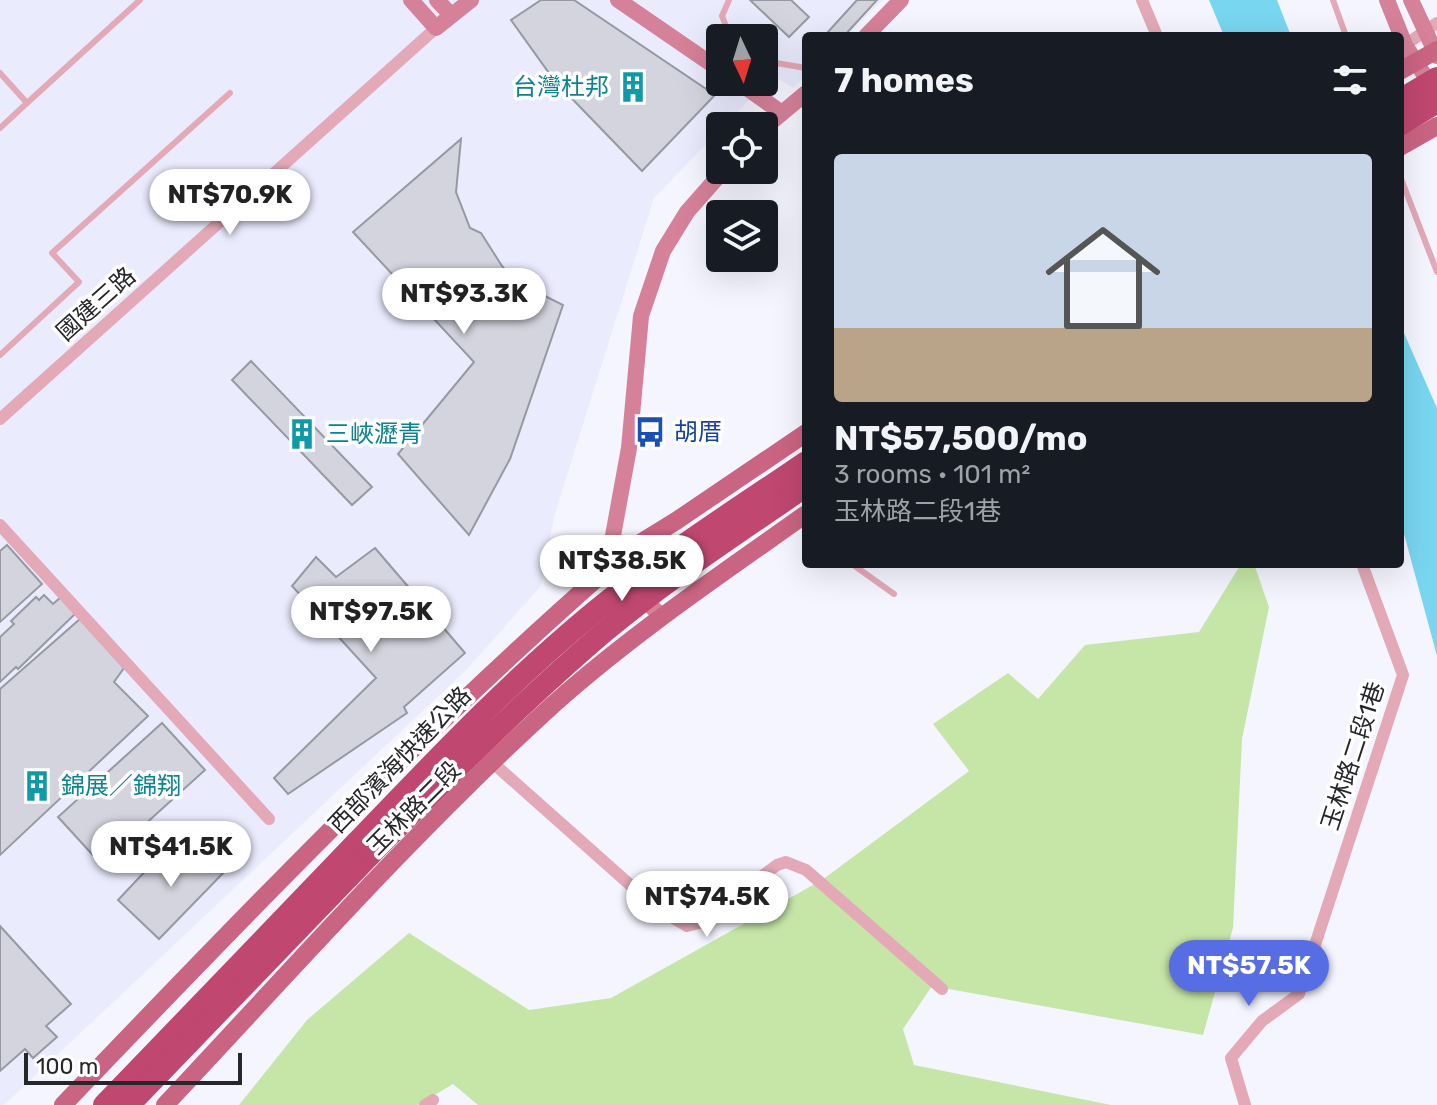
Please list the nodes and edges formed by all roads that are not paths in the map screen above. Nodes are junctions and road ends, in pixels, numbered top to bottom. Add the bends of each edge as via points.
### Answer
1 (140, 0) edge
2 (411, 0) edge
3 (437, 0) edge
4 (471, 0) edge
5 (618, 0) edge
6 (729, 0) edge
7 (901, 0) edge
8 (1142, 0) edge
9 (1333, 0) edge
10 (1387, 0) edge
11 (1411, 0) edge
12 (451, 15) junction
13 (725, 24) edge
14 (1430, 27) edge
15 (436, 28) junction
16 (870, 32) edge
17 (1155, 32) edge
18 (1345, 32) edge
19 (1400, 32) edge
20 (1405, 45) joint
21 (1437, 50) edge
22 (1437, 56) edge
23 (706, 60) edge
24 (778, 63) edge
25 (802, 67) edge
26 (1404, 69) edge
27 (0, 73) edge
28 (1437, 78) edge
29 (230, 93) dead end
30 (758, 96) edge
31 (802, 96) edge
32 (1437, 96) edge
33 (1404, 98) edge
34 (1437, 102) edge
35 (27, 103) junction
36 (782, 113) junction
37 (778, 116) edge
38 (1404, 123) edge
39 (1437, 126) edge
40 (0, 128) edge
41 (1404, 145) edge
42 (712, 184) edge
43 (1404, 186) edge
44 (1437, 272) edge
45 (0, 355) edge
46 (0, 419) edge
47 (802, 435) edge
48 (802, 465) edge
49 (802, 489) edge
50 (753, 510) dead end
51 (802, 523) edge
52 (0, 525) edge
53 (716, 537) dead end
54 (773, 538) junction
55 (608, 563) junction
56 (858, 568) edge
57 (1363, 568) edge
58 (659, 577) dead end
59 (894, 594) dead end
60 (662, 617) junction
61 (493, 763) junction
62 (269, 819) dead end
63 (364, 848) junction
64 (942, 989) dead end
65 (63, 1105) edge
66 (104, 1105) edge
67 (129, 1105) edge
68 (165, 1105) edge
69 (1245, 1105) edge

1 - 35 lane
2 - 15 street
3 - 12 street
4 - 12 street
5 - 23 street
6 - 13 lane via 722,16
7 - 16 street
8 - 17 street
9 - 18 lane
10 - 19 street
11 - 14 street
12 - 15 street
14 - 20 street
14 - 22 street
15 - 46 street, 國建三路
20 - 32 street
21 - 26 main road, bridge
24 - 25 lane
27 - 35 lane
28 - 33 highway, bridge
29 - 45 lane via 52,253 79,282
30 - 36 street
31 - 36 street
34 - 38 highway
35 - 40 lane
36 - 37 street
39 - 41 main road
42 - 55 street via 663,251 641,316 629,448
43 - 44 lane
47 - 55 main road, 玉林路二段
48 - 63 highway, 西部濱海快速公路, bridge via 594,612 493,701
49 - 63 highway, 西部濱海快速公路, bridge via 606,630
50 - 54 lane
51 - 54 main road, 玉林路二段
52 - 62 street
53 - 58 lane
54 - 60 main road, 玉林路二段
55 - 60 street via 643,588
55 - 65 main road, 玉林路二段 via 261,900
56 - 59 lane
57 - 69 street, 玉林路二段1巷 via 1403,675 1299,994 1262,1021 1231,1058
60 - 61 main road, 玉林路二段 via 546,711
61 - 64 street via 655,907 687,926 786,862 806,870
61 - 68 main road, 玉林路二段
63 - 66 highway, 西部濱海快速公路
63 - 67 highway, 西部濱海快速公路

